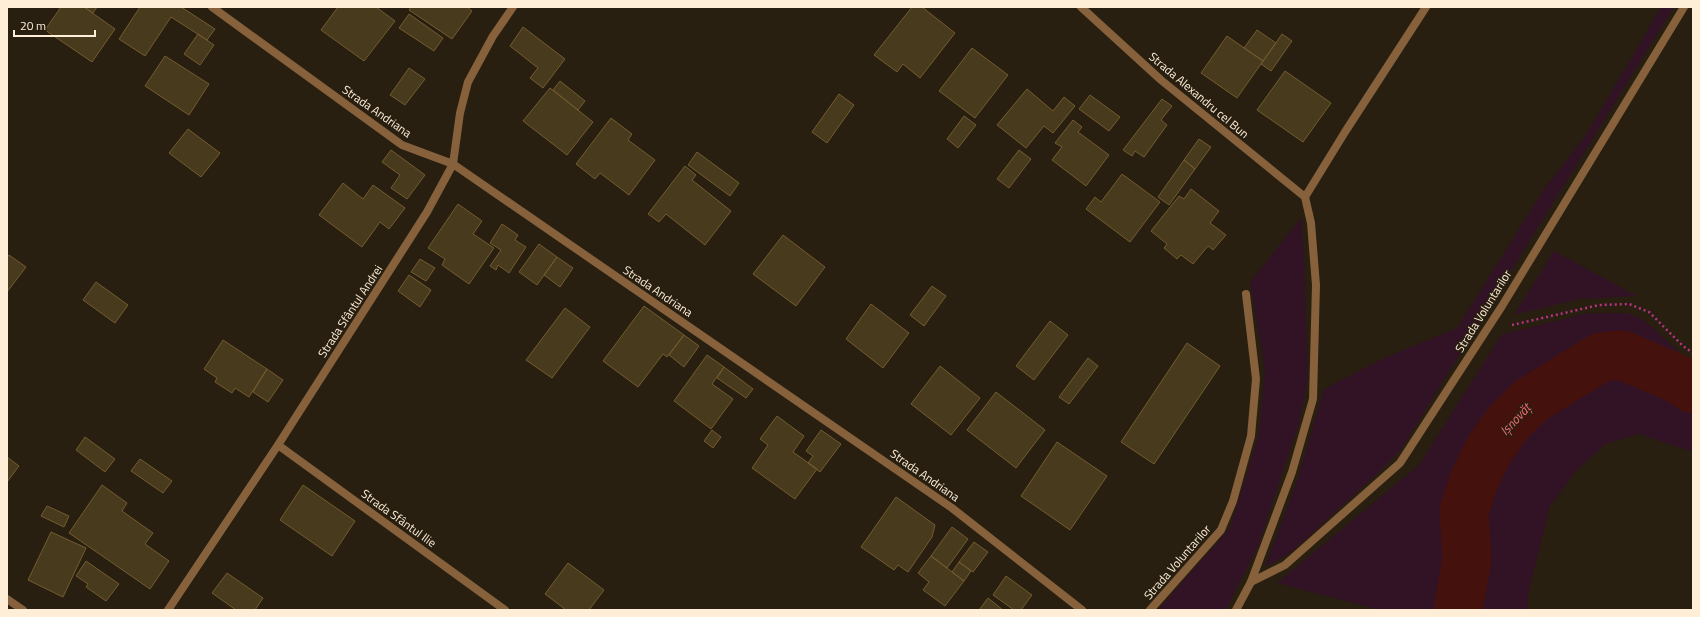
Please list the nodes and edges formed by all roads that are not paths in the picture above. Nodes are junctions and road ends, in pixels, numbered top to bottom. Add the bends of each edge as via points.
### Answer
1 (212, 7) edge
2 (513, 7) edge
3 (1081, 7) edge
4 (1426, 7) edge
5 (1684, 7) edge
6 (453, 164) junction
7 (1305, 197) junction
8 (1246, 294) dead end
9 (278, 445) junction
10 (1251, 582) junction
11 (7, 599) edge
12 (23, 610) edge
13 (168, 610) edge
14 (505, 610) edge
15 (1082, 610) edge
16 (1150, 610) edge
17 (1236, 610) edge

1 - 6 street, Strada Andriana via 402,145
2 - 6 street, Strada Sfântul Andrei via 493,36 468,82 460,113
3 - 7 street, Strada Alexandru cel Bun via 1161,80
4 - 7 street via 1344,132
5 - 10 street, Strada Voluntarilor via 1482,337 1400,463 1285,565
6 - 9 street, Strada Sfântul Andrei via 427,212
6 - 15 street, Strada Andriana via 952,508
7 - 10 street via 1311,223 1316,285 1313,399 1292,472
8 - 16 street, Strada Voluntarilor via 1256,379 1251,436 1233,501 1221,530
9 - 13 street, Strada Sfântul Andrei
9 - 14 street, Strada Sfântul Ilie
10 - 17 street
11 - 12 street

